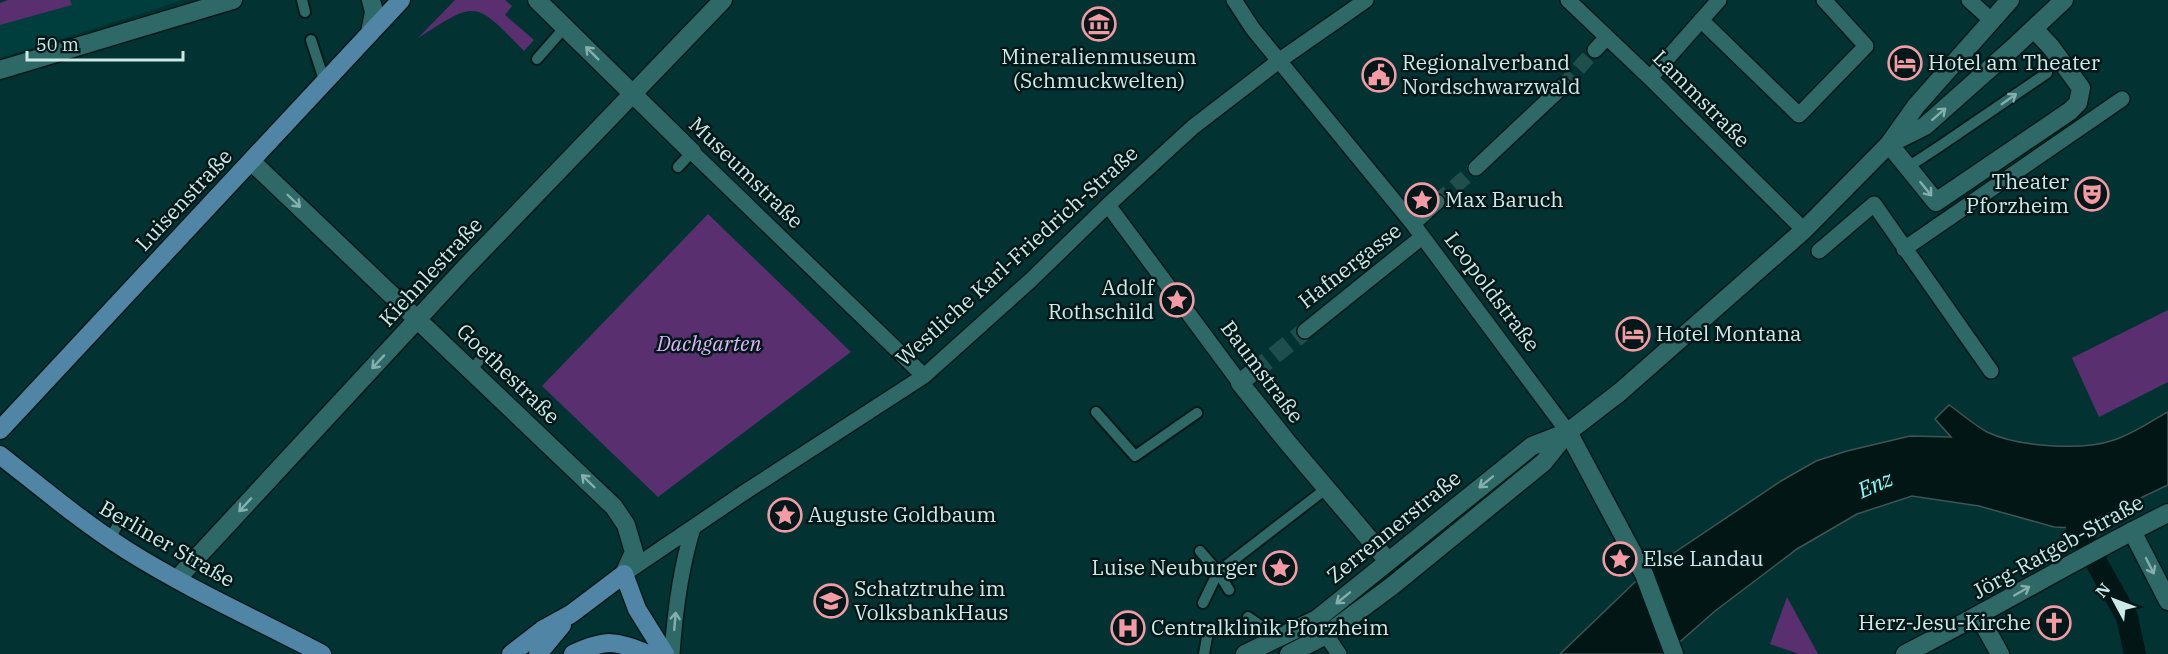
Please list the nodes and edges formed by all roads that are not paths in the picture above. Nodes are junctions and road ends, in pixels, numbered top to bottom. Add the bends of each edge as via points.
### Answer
1 (233, 0) edge
2 (302, 0) edge
3 (371, 0) edge
4 (401, 0) edge
5 (537, 0) edge
6 (723, 0) edge
7 (1234, 0) edge
8 (1366, 0) edge
9 (1568, 0) edge
10 (1719, 0) edge
11 (1824, 0) edge
12 (1969, 0) edge
13 (2010, 0) edge
14 (2064, 0) edge
15 (305, 12) dead end
16 (1701, 20) junction
17 (1991, 20) junction
18 (565, 27) junction
19 (2034, 29) junction
20 (370, 33) junction
21 (1607, 37) junction
22 (310, 40) dead end
23 (1594, 50) tunnel mouth
24 (537, 59) dead end
25 (1280, 60) junction
26 (0, 70) edge
27 (2047, 73) dead end
28 (1650, 78) junction
29 (325, 82) junction
30 (1563, 86) tunnel mouth
31 (633, 95) junction
32 (2122, 99) dead end
33 (1889, 144) junction
34 (692, 152) junction
35 (252, 161) junction
36 (678, 167) dead end
37 (1908, 167) junction
38 (1476, 168) tunnel mouth
39 (1437, 202) tunnel mouth
40 (1108, 205) junction
41 (1413, 224) junction
42 (1804, 231) junction
43 (1422, 237) junction
44 (1904, 249) junction
45 (1819, 251) dead end
46 (417, 319) junction
47 (1305, 331) tunnel mouth
48 (485, 354) dead end
49 (472, 369) junction
50 (1991, 371) dead end
51 (924, 376) junction
52 (1242, 381) joint
53 (1095, 412) dead end
54 (1197, 413) dead end
55 (0, 430) edge
56 (1568, 432) junction
57 (0, 455) edge
58 (1327, 488) junction
59 (2168, 513) edge
60 (122, 517) dead end
61 (693, 528) junction
62 (2126, 534) junction
63 (110, 539) junction
64 (1200, 551) dead end
65 (1388, 561) junction
66 (1218, 572) junction
67 (624, 574) junction
68 (177, 579) junction
69 (1229, 590) dead end
70 (2168, 600) edge
71 (1203, 603) dead end
72 (571, 614) junction
73 (1979, 616) junction
74 (1248, 617) dead end
75 (1326, 635) junction
76 (1207, 637) dead end
77 (1278, 638) junction
78 (1673, 651) edge
79 (322, 654) edge
80 (512, 654) edge
81 (538, 654) edge
82 (573, 654) edge
83 (648, 654) edge
84 (665, 654) edge
85 (672, 654) edge
86 (1204, 654) edge
87 (1245, 654) edge
88 (1289, 654) edge
89 (1339, 654) edge
90 (1905, 654) edge
91 (2000, 654) edge

1 - 26 street
2 - 15 lane
3 - 20 street via 374,12
4 - 20 main road, Luisenstraße
5 - 18 street, Museumstraße
6 - 31 street, Kiehnlestraße
7 - 25 street, Leopoldstraße
8 - 25 street, Westliche Karl-Friedrich-Straße
9 - 21 street, Lammstraße
10 - 16 street
11 - 16 street via 1866,46 1798,115
12 - 17 street
13 - 17 street
14 - 19 street
16 - 28 street
17 - 33 street via 1916,106
18 - 24 lane
31 -> 18 street, Museumstraße
33 -> 19 street via 1925,126
37 -> 19 street via 1936,201 2078,103 2081,88
20 - 29 main road, Luisenstraße
21 - 23 street
21 - 28 street, Lammstraße
22 - 29 lane
25 - 40 street, Westliche Karl-Friedrich-Straße via 1193,127
25 - 41 street, Leopoldstraße
37 -> 27 lane
28 - 42 street, Lammstraße
29 - 35 main road, Luisenstraße
30 - 38 street
31 - 34 street, Museumstraße
31 - 46 street, Kiehnlestraße
32 - 44 street
33 - 37 street
33 - 42 street, Zerrennerstraße
34 - 36 lane
34 - 51 street, Museumstraße
35 -> 46 street, Goethestraße
35 - 55 main road, Luisenstraße
39 - 41 street
40 - 51 street, Westliche Karl-Friedrich-Straße
40 - 52 street, Baumstraße
41 - 43 street, Leopoldstraße
42 - 56 street, Zerrennerstraße via 1620,392
43 - 47 street, Hafnergasse
43 - 56 street, Leopoldstraße
44 - 45 street via 1874,204
44 - 50 street
46 - 49 street, Goethestraße
46 -> 68 street, Kiehnlestraße
48 - 49 lane
67 -> 49 street, Goethestraße via 634,552 626,525 614,507
51 - 61 street, Westliche Karl-Friedrich-Straße
52 - 58 street, Baumstraße via 1284,446
53 - 54 lane via 1135,456
56 -> 65 street, Zerrennerstraße via 1532,446
56 - 75 street, Zerrennerstraße via 1544,462
56 - 78 street, Leopoldstraße via 1643,572
57 - 63 main road, Berliner Straße
58 - 65 street, Baumstraße
58 - 66 lane
59 - 62 street, Jörg-Ratgeb-Straße
60 - 63 lane
61 - 67 street, Westliche Karl-Friedrich-Straße
85 -> 61 street via 678,589
62 -> 70 street
73 -> 62 street, Jörg-Ratgeb-Straße
63 - 68 main road, Berliner Straße
64 - 66 lane
65 -> 77 street, Zerrennerstraße via 1317,619
66 - 69 lane
66 - 71 lane
67 - 72 main road, Westliche Karl-Friedrich-Straße
67 - 84 main road via 637,609
68 - 79 main road, Berliner Straße
72 - 80 main road, Westliche Karl-Friedrich-Straße
72 - 81 main road
73 - 90 street, Jörg-Ratgeb-Straße
73 - 91 street
74 - 77 lane
75 - 88 street, Zerrennerstraße
75 - 89 street
76 - 86 lane
77 - 87 street, Zerrennerstraße
82 - 83 main road via 605,642

